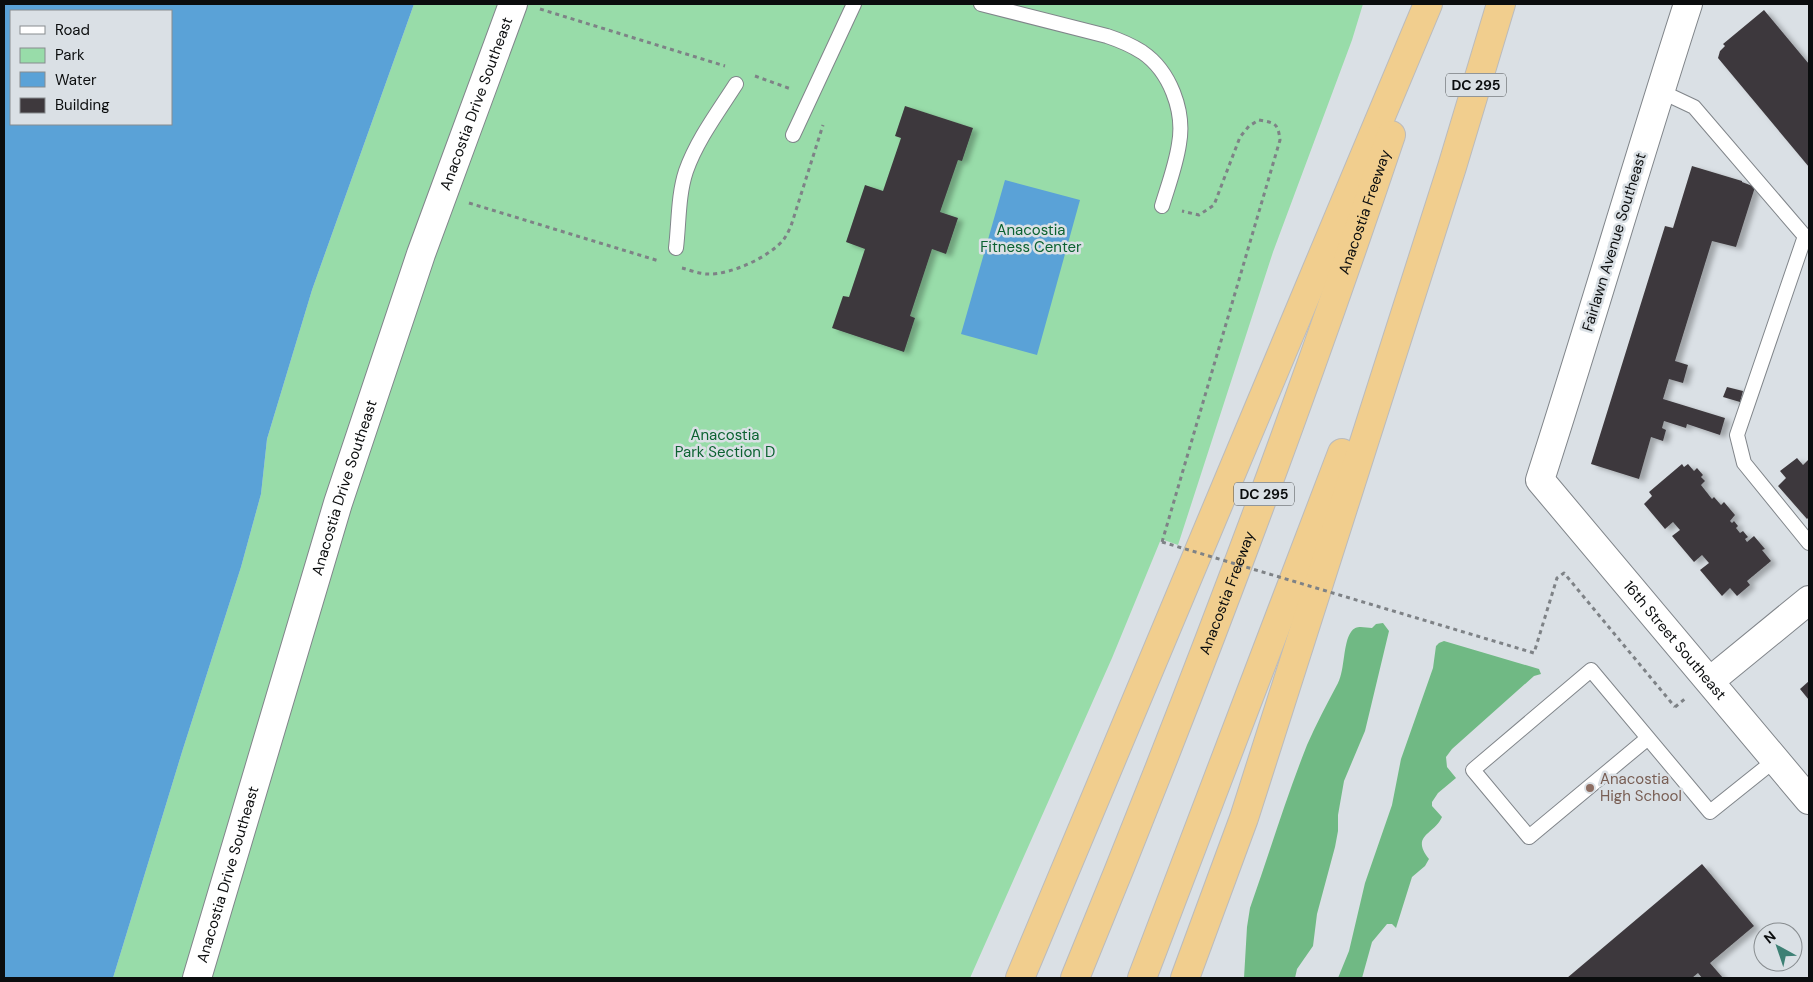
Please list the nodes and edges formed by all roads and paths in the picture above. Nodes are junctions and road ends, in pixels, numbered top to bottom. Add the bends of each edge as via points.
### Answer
1 (513, 4) edge
2 (854, 4) edge
3 (981, 4) edge
4 (1428, 4) edge
5 (1435, 4) edge
6 (1501, 4) edge
7 (1688, 4) edge
8 (554, 14) dead end
9 (732, 68) dead end
10 (751, 75) dead end
11 (736, 84) dead end
12 (788, 88) dead end
13 (1660, 91) junction
14 (793, 135) dead end
15 (1452, 167) junction
16 (1162, 206) joint
17 (1807, 238) edge
18 (676, 248) dead end
19 (1540, 480) joint
20 (1809, 543) edge
21 (1809, 600) edge
22 (1710, 681) junction
23 (1686, 698) dead end
24 (1648, 738) junction
25 (1776, 760) junction
26 (1809, 800) edge
27 (197, 978) edge
28 (1020, 978) edge
29 (1075, 978) edge
30 (1142, 978) edge
31 (1185, 978) edge

1 - 27 street, Anacostia Drive Southeast via 421,254 338,503
2 - 14 lane
3 - 16 lane via 1125,42 1143,52 1157,66 1171,88 1181,120 1180,142
4 - 28 highway
5 - 29 highway, Anacostia Freeway / DC 295 via 1274,467 1179,719
6 - 15 highway, DC 295
7 - 13 street, Fairlawn Avenue Southeast
8 - 9 path
10 - 12 path
11 - 18 lane via 695,151 686,172
13 - 17 lane via 1694,107
13 - 19 street, Fairlawn Avenue Southeast
15 - 30 highway
15 - 31 highway, DC 295 via 1244,818
16 - 23 path, bridge via 1199,215 1214,205 1240,137 1249,126 1259,120 1273,123 1279,129 1280,140 1162,542 1534,653 1557,578 1564,573 1675,707
17 - 20 lane via 1738,435 1744,463
19 - 22 street, 16th Street Southeast
21 - 22 street
22 - 25 street, 16th Street Southeast
24 - 24 lane via 1591,670 1473,770 1529,837
24 - 25 lane via 1710,812
25 - 26 street, 16th Street Southeast

